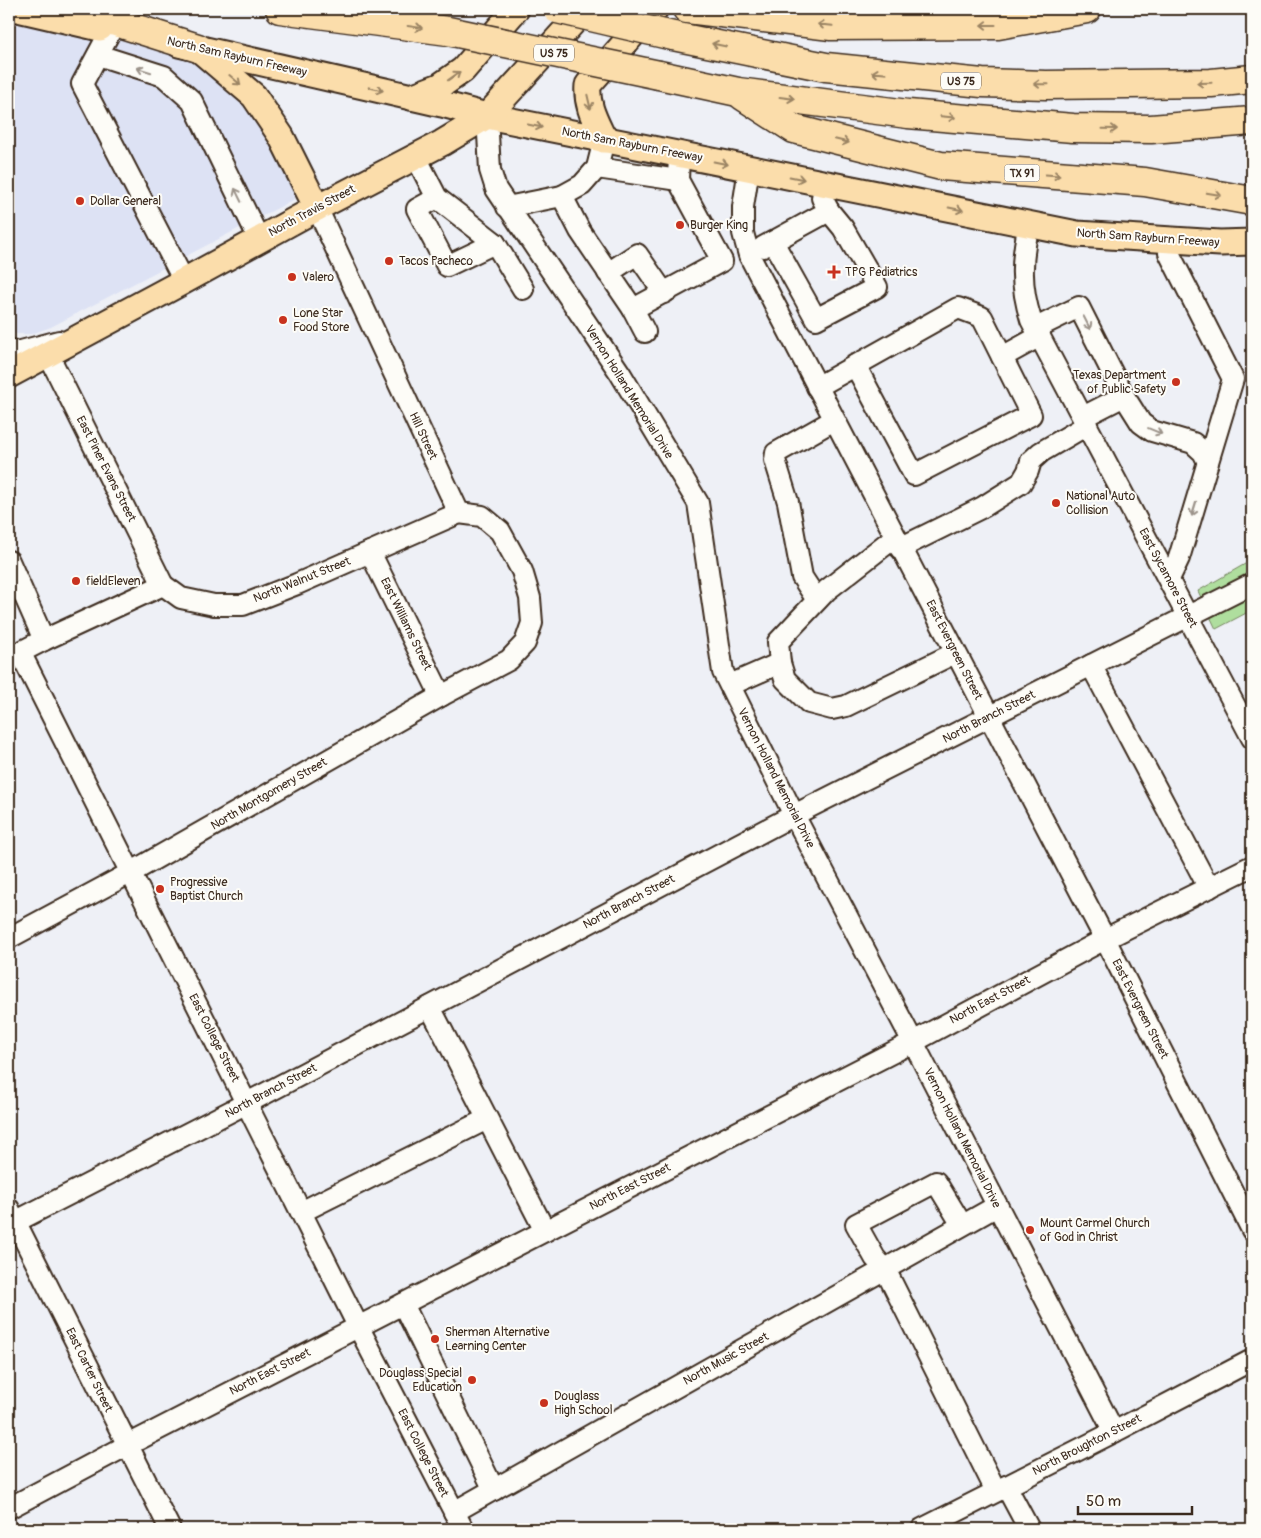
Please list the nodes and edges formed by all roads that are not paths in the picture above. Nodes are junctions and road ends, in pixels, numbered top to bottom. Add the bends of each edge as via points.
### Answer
1 (18, 9) edge
2 (74, 9) edge
3 (280, 9) edge
4 (516, 9) edge
5 (557, 9) edge
6 (584, 9) edge
7 (654, 9) edge
8 (687, 9) edge
9 (1087, 9) edge
10 (111, 30) junction
11 (198, 48) junction
12 (98, 55) junction
13 (1252, 79) edge
14 (738, 92) junction
15 (411, 97) junction
16 (487, 116) junction
17 (1252, 121) edge
18 (604, 140) junction
19 (679, 155) junction
20 (416, 157) junction
21 (597, 168) junction
22 (749, 168) junction
23 (678, 180) junction
24 (825, 183) junction
25 (562, 196) junction
26 (437, 198) junction
27 (1252, 201) edge
28 (507, 207) junction
29 (317, 208) junction
30 (829, 211) junction
31 (1029, 224) junction
32 (259, 239) junction
33 (773, 242) junction
34 (1252, 242) edge
35 (495, 243) junction
36 (535, 247) junction
37 (1169, 253) dead end
38 (749, 255) junction
39 (722, 262) junction
40 (507, 264) junction
41 (608, 273) junction
42 (184, 281) junction
43 (523, 289) dead end
44 (664, 293) junction
45 (639, 320) junction
46 (1038, 332) junction
47 (85, 334) junction
48 (9, 349) edge
49 (48, 354) junction
50 (1002, 357) junction
51 (855, 365) junction
52 (9, 375) edge
53 (817, 387) junction
54 (1124, 396) junction
55 (834, 420) junction
56 (1085, 421) junction
57 (1208, 462) junction
58 (459, 513) junction
59 (898, 542) junction
60 (370, 552) junction
61 (9, 561) edge
62 (1169, 579) junction
63 (164, 584) junction
64 (1252, 584) edge
65 (817, 600) junction
66 (1188, 616) junction
67 (44, 640) junction
68 (955, 653) junction
69 (14, 655) edge
70 (780, 662) junction
71 (1091, 665) junction
72 (730, 685) junction
73 (441, 696) junction
74 (988, 717) junction
75 (1252, 738) edge
76 (794, 815) junction
77 (1252, 866) edge
78 (130, 873) junction
79 (1209, 888) junction
80 (9, 938) edge
81 (1105, 939) junction
82 (430, 1007) junction
83 (913, 1042) junction
84 (247, 1103) junction
85 (488, 1119) junction
86 (997, 1206) junction
87 (301, 1212) junction
88 (11, 1219) edge
89 (962, 1225) junction
90 (1252, 1230) edge
91 (545, 1231) junction
92 (885, 1269) junction
93 (403, 1304) junction
94 (359, 1328) junction
95 (1252, 1360) edge
96 (1114, 1432) junction
97 (126, 1446) junction
98 (1001, 1489) junction
99 (494, 1490) junction
100 (9, 1508) edge
101 (459, 1521) edge
102 (170, 1529) edge
103 (922, 1529) edge
104 (1029, 1529) edge

1 - 10 main road, North Sam Rayburn Freeway
2 - 11 highway
3 -> 14 highway, US 75, bridge via 448,31
15 -> 4 main road via 440,86 462,70
13 -> 5 highway, US 75, bridge via 1211,83 982,83 826,67
6 - 16 main road, North Travis Street
7 -> 18 main road via 588,86 588,106
9 -> 8 highway via 998,25 831,26
10 - 11 main road, North Sam Rayburn Freeway
10 - 12 street
11 -> 15 main road, North Sam Rayburn Freeway
11 -> 29 main road via 254,96 281,136
32 -> 12 street via 192,101 164,76
12 - 42 street via 82,84
14 -> 17 highway, US 75 via 908,114 1073,128 1151,129
14 -> 27 highway, TX 91 via 794,129 940,166 1145,182
15 - 16 main road, North Sam Rayburn Freeway
16 -> 18 main road, North Sam Rayburn Freeway
16 - 20 main road, North Travis Street
16 - 28 street, Vernon Holland Memorial Drive via 490,170
18 - 19 main road, North Sam Rayburn Freeway
18 - 21 street
19 -> 22 main road, North Sam Rayburn Freeway
19 - 23 street
20 - 26 street
20 - 29 main road, North Travis Street
21 - 23 street
21 - 25 street via 582,185
22 -> 24 main road, North Sam Rayburn Freeway
22 - 38 street, East Evergreen Street via 743,215 743,233
23 - 39 street
24 - 30 street via 822,198
24 -> 31 main road, North Sam Rayburn Freeway
25 - 28 street
25 - 41 street
26 - 35 street
26 - 35 street via 417,209 448,266
28 - 36 street, Vernon Holland Memorial Drive
29 - 32 main road, North Travis Street
29 - 58 street, Hill Street
30 - 33 street
30 - 33 street via 877,287 816,319
31 - 34 main road, North Sam Rayburn Freeway via 1078,234
31 - 46 street, East Sycamore Street via 1022,278 1025,300
32 - 42 main road, North Travis Street
33 - 38 street
35 - 40 street
36 - 40 street
36 - 72 street, Vernon Holland Memorial Drive via 620,373 698,504 723,672
37 - 57 street via 1233,379
38 - 53 street, East Evergreen Street
39 - 44 street
39 - 45 street via 721,278
40 - 43 street
41 - 44 street via 638,254
41 - 45 street
42 - 47 main road, North Travis Street
44 - 45 street
46 - 50 street
46 -> 54 street via 1079,307
46 - 56 street, East Sycamore Street
47 - 48 street via 17,352
47 - 49 main road, North Travis Street
49 - 52 main road, North Travis Street
49 - 63 street, East Piner Evans Street
50 - 51 street via 982,317 958,308
50 - 51 street via 1031,415 914,475
51 - 53 street
53 - 55 street, East Evergreen Street
54 - 56 street
54 -> 57 street via 1141,423 1152,431 1193,443
55 - 59 street, East Evergreen Street
55 - 65 street via 776,453 775,460 788,502 802,577
56 - 59 street via 1031,461 1021,483 983,507
56 - 62 street, East Sycamore Street
57 -> 62 street via 1179,558
58 - 60 street, North Walnut Street
58 - 73 street, North Montgomery Street via 482,516 500,531 522,571 530,598 532,623 525,643 509,660
59 - 65 street via 826,590
59 - 68 street, East Evergreen Street
60 - 63 street, North Walnut Street via 243,605 214,605 181,598
60 - 73 street, East Williams Street
61 - 67 street
62 - 66 street, East Sycamore Street
63 - 67 street
64 - 66 street, North Branch Street
65 - 70 street via 778,642
66 - 71 street, North Branch Street
66 - 75 street, East Sycamore Street
67 - 69 street
68 - 70 street via 846,706 832,709 809,703 785,679
68 - 74 street, East Evergreen Street
69 - 78 street, East College Street
70 - 72 street
71 - 74 street, North Branch Street
71 - 79 street
72 - 76 street, Vernon Holland Memorial Drive
73 - 78 street, North Montgomery Street
74 - 76 street, North Branch Street
74 - 81 street, East Evergreen Street
76 - 82 street, North Branch Street
76 - 83 street, Vernon Holland Memorial Drive
77 - 79 street, North East Street
78 - 80 street, North Montgomery Street
78 - 84 street, East College Street
79 - 81 street, North East Street
81 - 83 street, North East Street
81 - 90 street, East Evergreen Street
82 - 84 street, North Branch Street
82 - 85 street
83 - 86 street, Vernon Holland Memorial Drive
83 - 91 street, North East Street
84 - 87 street, East College Street
84 - 88 street, North Branch Street
85 - 87 street
85 - 91 street
86 - 89 street, North Music Street
86 - 96 street, Vernon Holland Memorial Drive
87 - 94 street, East College Street
88 - 97 street, East Carter Street
89 - 92 street, North Music Street
89 - 92 street via 936,1182 856,1224
91 - 93 street, North East Street
92 - 98 street
92 - 99 street, North Music Street
93 - 94 street, North East Street
93 - 99 street
94 - 97 street, North East Street
94 - 101 street, East College Street
95 - 96 street, North Broughton Street
96 - 98 street, North Broughton Street
97 - 100 street, North East Street
97 - 102 street, East Carter Street
98 - 103 street, North Broughton Street
98 - 104 street
99 - 101 street, North Music Street

